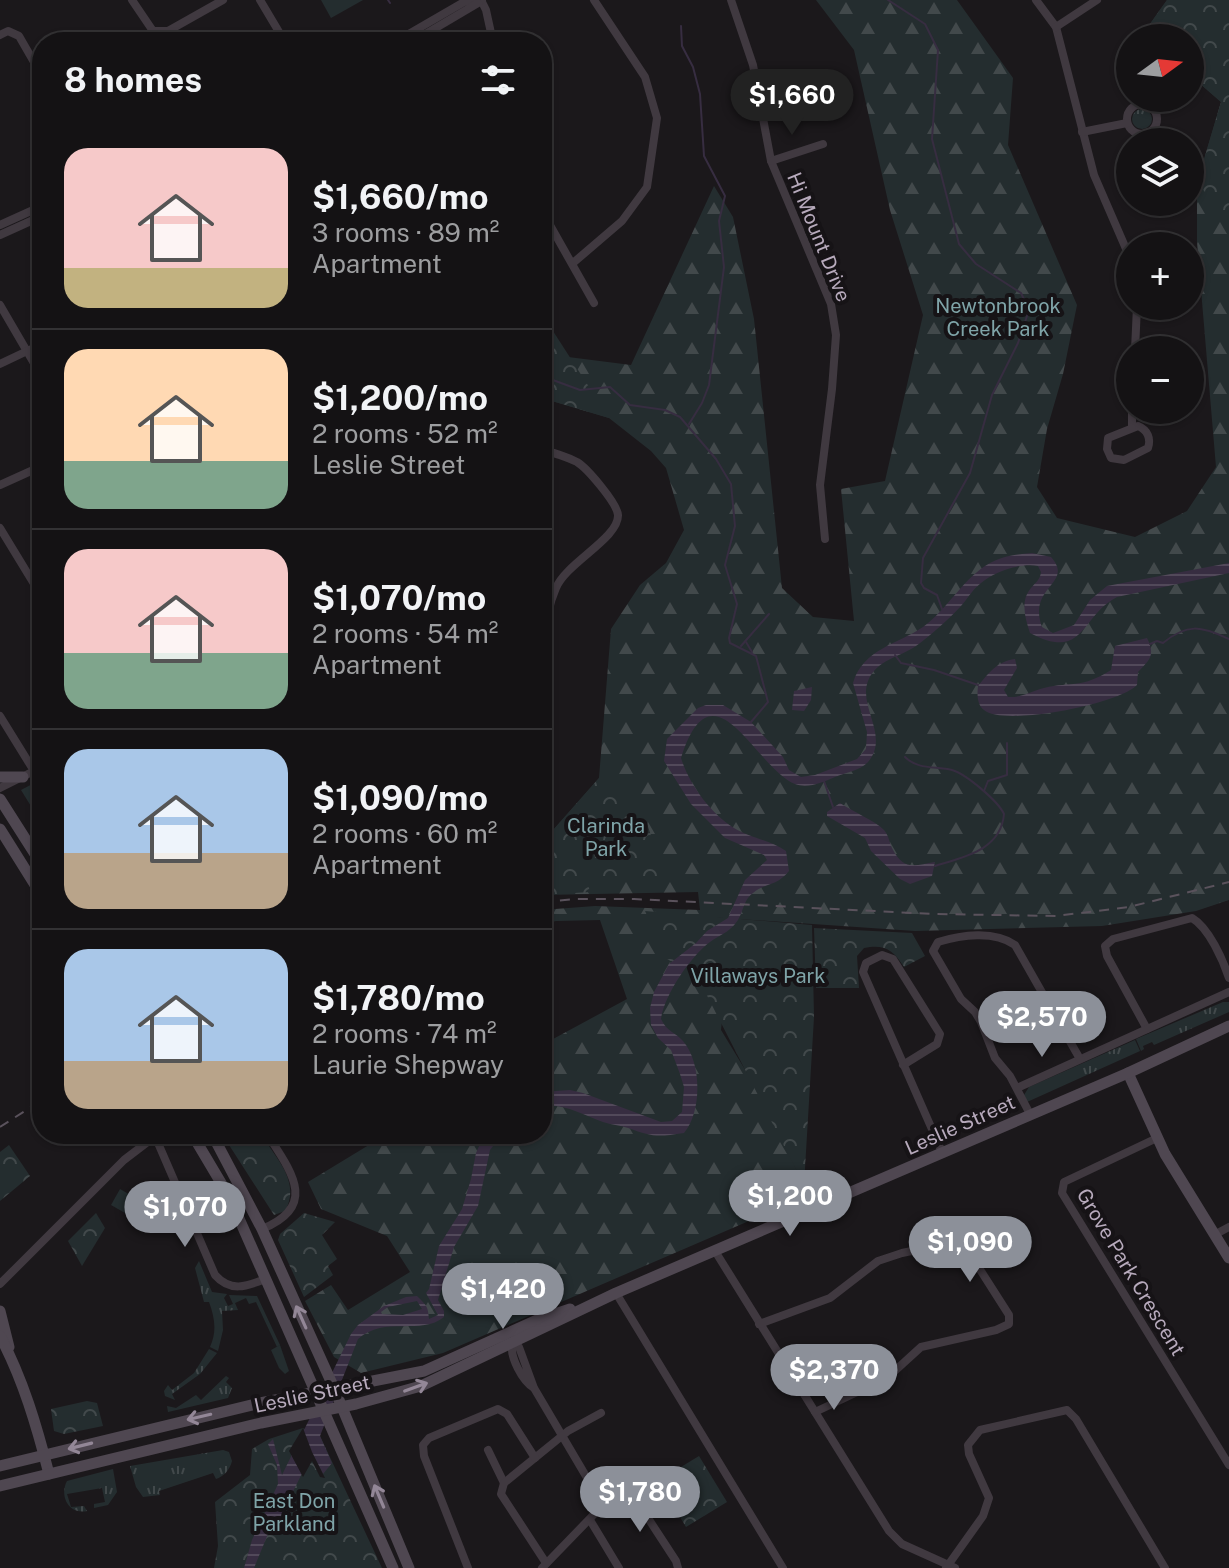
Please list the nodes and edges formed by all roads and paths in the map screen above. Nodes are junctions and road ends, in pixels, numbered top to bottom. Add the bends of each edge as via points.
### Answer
1 (132, 0) edge
2 (223, 0) edge
3 (260, 0) edge
4 (482, 0) edge
5 (594, 0) edge
6 (731, 0) edge
7 (1036, 0) edge
8 (1097, 0) edge
9 (1056, 27) junction
10 (279, 32) edge
11 (412, 32) edge
12 (429, 32) edge
13 (491, 32) edge
14 (0, 35) edge
15 (32, 59) edge
16 (1127, 123) dead end
17 (1082, 132) junction
18 (823, 144) dead end
19 (771, 161) junction
20 (32, 211) edge
21 (32, 221) edge
22 (0, 225) edge
23 (552, 228) edge
24 (1119, 232) edge
25 (0, 235) edge
26 (573, 263) junction
27 (594, 303) dead end
28 (0, 305) edge
29 (32, 349) edge
30 (27, 351) junction
31 (32, 360) edge
32 (0, 364) edge
33 (1132, 427) joint
34 (552, 452) edge
35 (32, 471) edge
36 (0, 485) edge
37 (0, 528) edge
38 (825, 539) dead end
39 (32, 581) edge
40 (552, 597) edge
41 (0, 716) edge
42 (32, 770) edge
43 (32, 772) edge
44 (32, 772) edge
45 (0, 777) edge
46 (0, 788) edge
47 (0, 799) edge
48 (0, 829) edge
49 (32, 849) edge
50 (32, 880) edge
51 (1229, 978) edge
52 (1229, 992) edge
53 (1229, 1026) edge
54 (1147, 1029) junction
55 (1080, 1059) junction
56 (903, 1065) junction
57 (1128, 1073) junction
58 (1017, 1088) junction
59 (1030, 1114) junction
60 (1157, 1138) junction
61 (144, 1144) edge
62 (160, 1144) edge
63 (198, 1144) edge
64 (217, 1144) edge
65 (273, 1144) edge
66 (942, 1152) junction
67 (1229, 1227) edge
68 (262, 1229) junction
69 (1214, 1235) junction
70 (715, 1251) junction
71 (1229, 1258) edge
72 (265, 1279) junction
73 (0, 1284) edge
74 (616, 1293) junction
75 (0, 1311) edge
76 (759, 1324) junction
77 (0, 1336) edge
78 (510, 1338) junction
79 (11, 1356) junction
80 (334, 1388) junction
81 (315, 1392) junction
82 (341, 1407) junction
83 (322, 1410) junction
84 (815, 1412) junction
85 (601, 1413) dead end
86 (562, 1438) junction
87 (488, 1450) dead end
88 (44, 1455) junction
89 (535, 1458) junction
90 (1229, 1465) edge
91 (0, 1466) edge
92 (49, 1474) junction
93 (504, 1483) junction
94 (0, 1486) edge
95 (603, 1505) junction
96 (590, 1520) junction
97 (544, 1565) edge
98 (950, 1567) edge
99 (393, 1568) edge
100 (409, 1568) edge
101 (468, 1568) edge
102 (619, 1568) edge
103 (678, 1568) edge
104 (783, 1568) edge
105 (1165, 1568) edge

1 - 2 street via 153,31 168,31
3 - 10 street
4 - 11 street via 464,2
4 - 12 street
4 - 13 street
5 - 26 street via 645,77 657,118 647,187 622,221
6 - 19 street, Hi Mount Drive via 753,65
7 - 9 street
8 - 9 street
9 - 17 street
14 - 15 street via 8,31 19,36
16 - 17 street
17 - 24 street
18 - 19 street
19 - 38 street, Hi Mount Drive via 831,304 836,335 820,485
20 - 22 street
21 - 25 street
23 - 26 street
26 - 27 street
28 - 30 street
29 - 30 street
30 - 31 street
30 - 32 street
33 - 33 street via 1108,438 1107,449 1115,460 1148,448 1144,429
34 - 40 street via 581,464 615,504 618,516 615,529 578,560
35 - 36 street
37 - 39 street
41 - 42 street
43 - 45 main road
44 - 46 street
47 - 49 main road
48 - 50 main road
51 - 54 street via 1192,918 1113,939 1105,946 1107,956
52 - 54 street
53 - 57 main road, Leslie Street
54 - 55 street
55 - 58 street
55 - 58 street via 1015,945 1004,937 958,936 938,942 933,951
56 - 56 street via 863,972 866,963 882,955 893,959 940,1034 937,1044
56 - 66 street
57 - 59 main road, Leslie Street
57 - 60 main road
58 - 59 street
59 - 66 main road, Leslie Street
60 - 69 main road
60 - 90 street, Grove Park Crescent via 1064,1182 1062,1193
61 - 73 street
62 - 72 street via 215,1275 235,1287
63 - 72 main road via 230,1198
64 - 68 main road
65 - 68 street via 294,1180 296,1200 287,1215
66 - 70 main road, Leslie Street
67 - 69 street
80 -> 68 main road
69 - 71 main road
70 - 74 main road, Leslie Street
70 - 76 street
72 - 81 main road
74 - 78 main road, Leslie Street via 537,1320
74 - 104 street
75 - 79 main road
76 - 84 street
76 - 84 street via 830,1298 878,1261 960,1241 968,1245 1009,1315 1009,1324 921,1347 887,1378
77 - 79 main road
78 - 80 main road, Leslie Street via 424,1371
82 -> 78 main road, Leslie Street via 421,1386
78 - 86 street
79 - 88 main road
80 - 81 main road, Leslie Street
80 - 82 main road
81 - 83 main road
81 -> 88 main road, Leslie Street
82 - 83 main road, Leslie Street
100 -> 82 main road
83 - 92 main road, Leslie Street
83 - 99 main road
84 - 98 street via 889,1531 902,1544
85 - 86 street
86 - 89 street
86 - 95 street
87 - 93 street
88 - 91 main road, Leslie Street
88 - 92 main road
89 - 93 street
89 - 101 street via 507,1414 498,1409 423,1445
92 - 94 main road, Leslie Street
93 - 97 street via 501,1494
95 - 96 street
95 - 103 street via 629,1489
96 - 97 street
96 - 102 street
98 - 105 street via 989,1498 968,1445 980,1430 1067,1410

